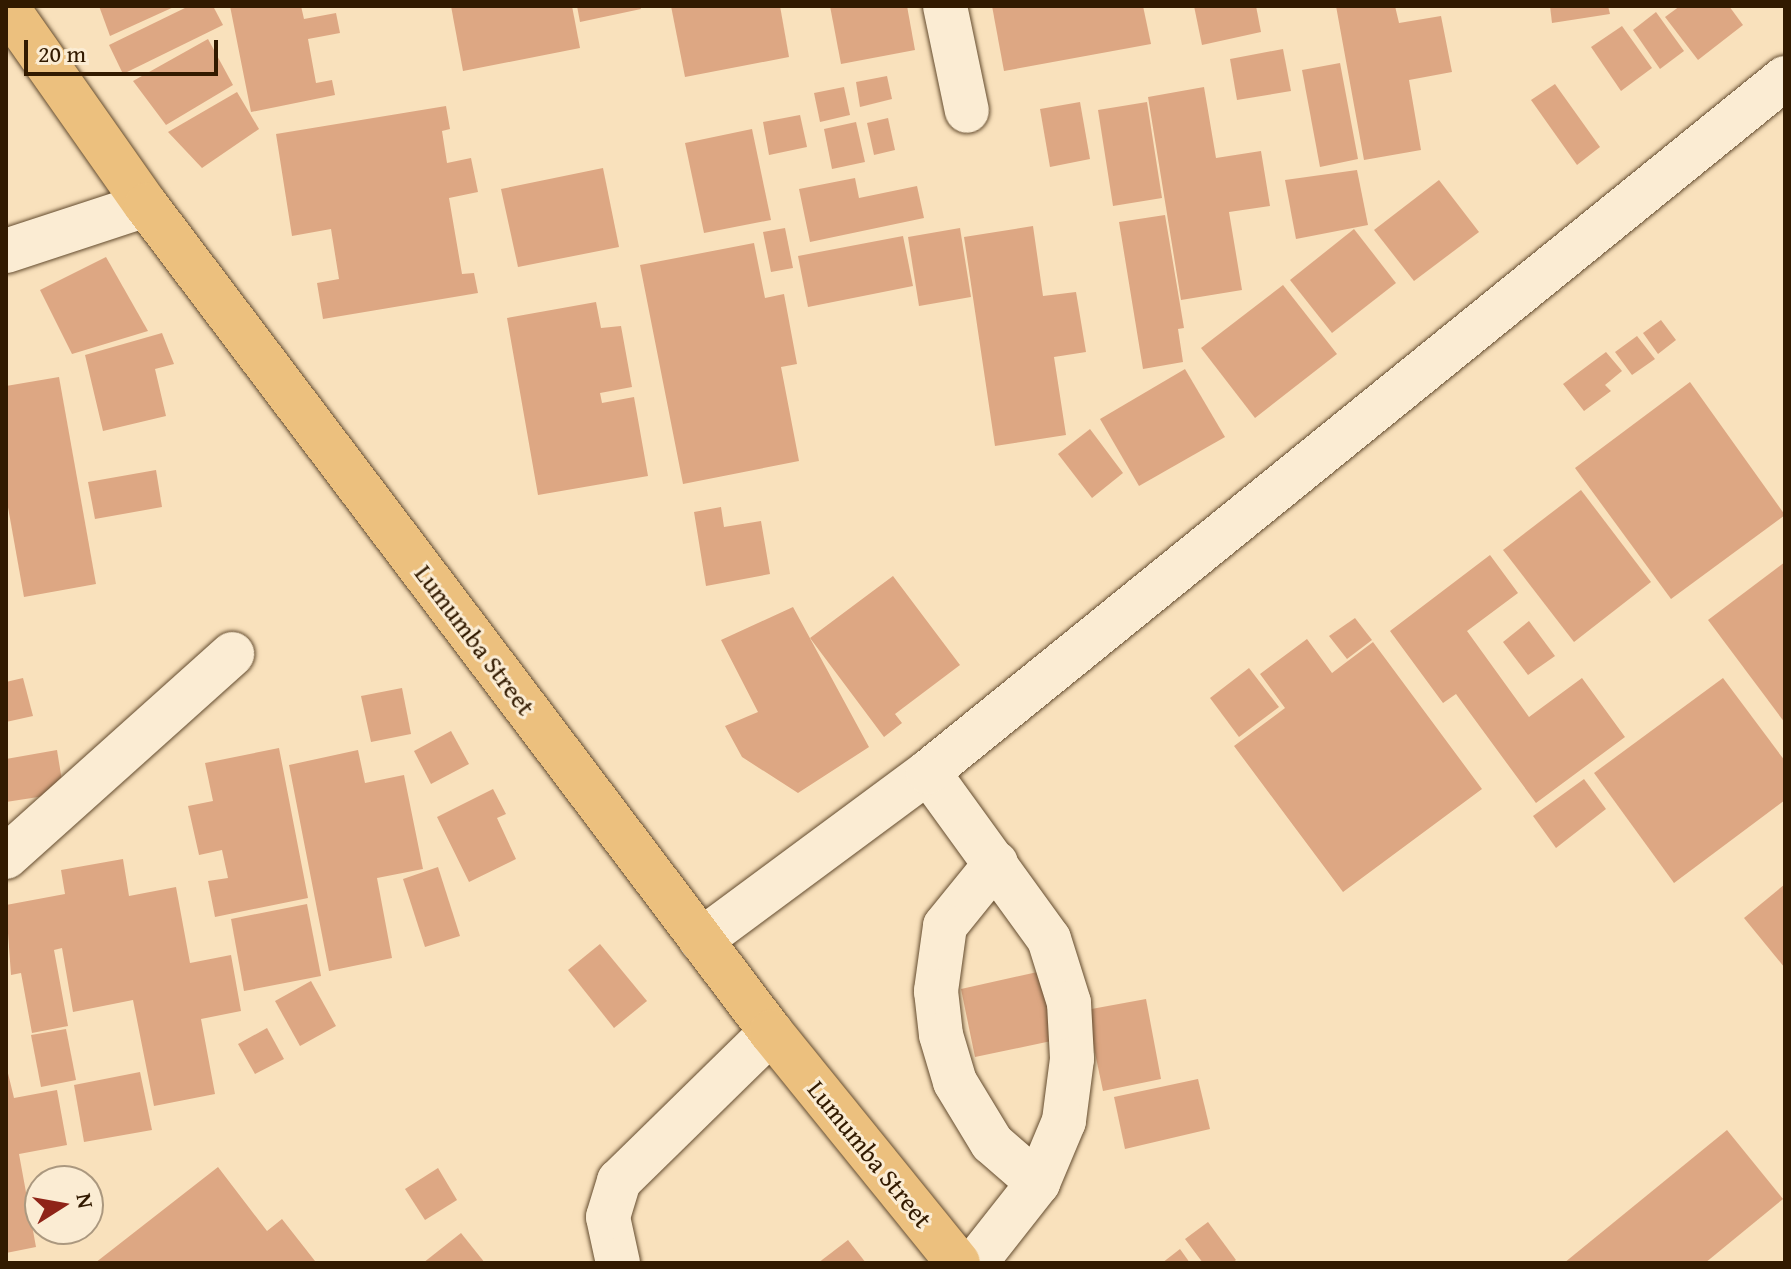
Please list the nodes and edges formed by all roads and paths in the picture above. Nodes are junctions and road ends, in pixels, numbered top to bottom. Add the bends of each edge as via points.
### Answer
1 (6, 6) edge
2 (945, 6) edge
3 (1785, 78) edge
4 (967, 111) dead end
5 (146, 205) junction
6 (6, 251) edge
7 (232, 654) dead end
8 (928, 772) junction
9 (6, 857) edge
10 (996, 863) junction
11 (701, 940) junction
12 (771, 1032) junction
13 (1038, 1183) junction
14 (618, 1263) edge
15 (958, 1263) edge
16 (975, 1263) edge

1 - 5 main road, Lumumba Street
2 - 4 street
3 - 8 street
5 - 6 street
5 - 11 main road, Lumumba Street
7 - 9 street
8 - 10 street
8 - 11 street
10 - 13 street via 1049,939 1069,1003 1072,1059 1064,1121
10 - 13 street via 945,926 936,991 941,1035 955,1082 992,1143
11 - 12 main road, Lumumba Street
12 - 14 street via 619,1181 608,1217
12 - 15 main road, Lumumba Street
13 - 16 street

